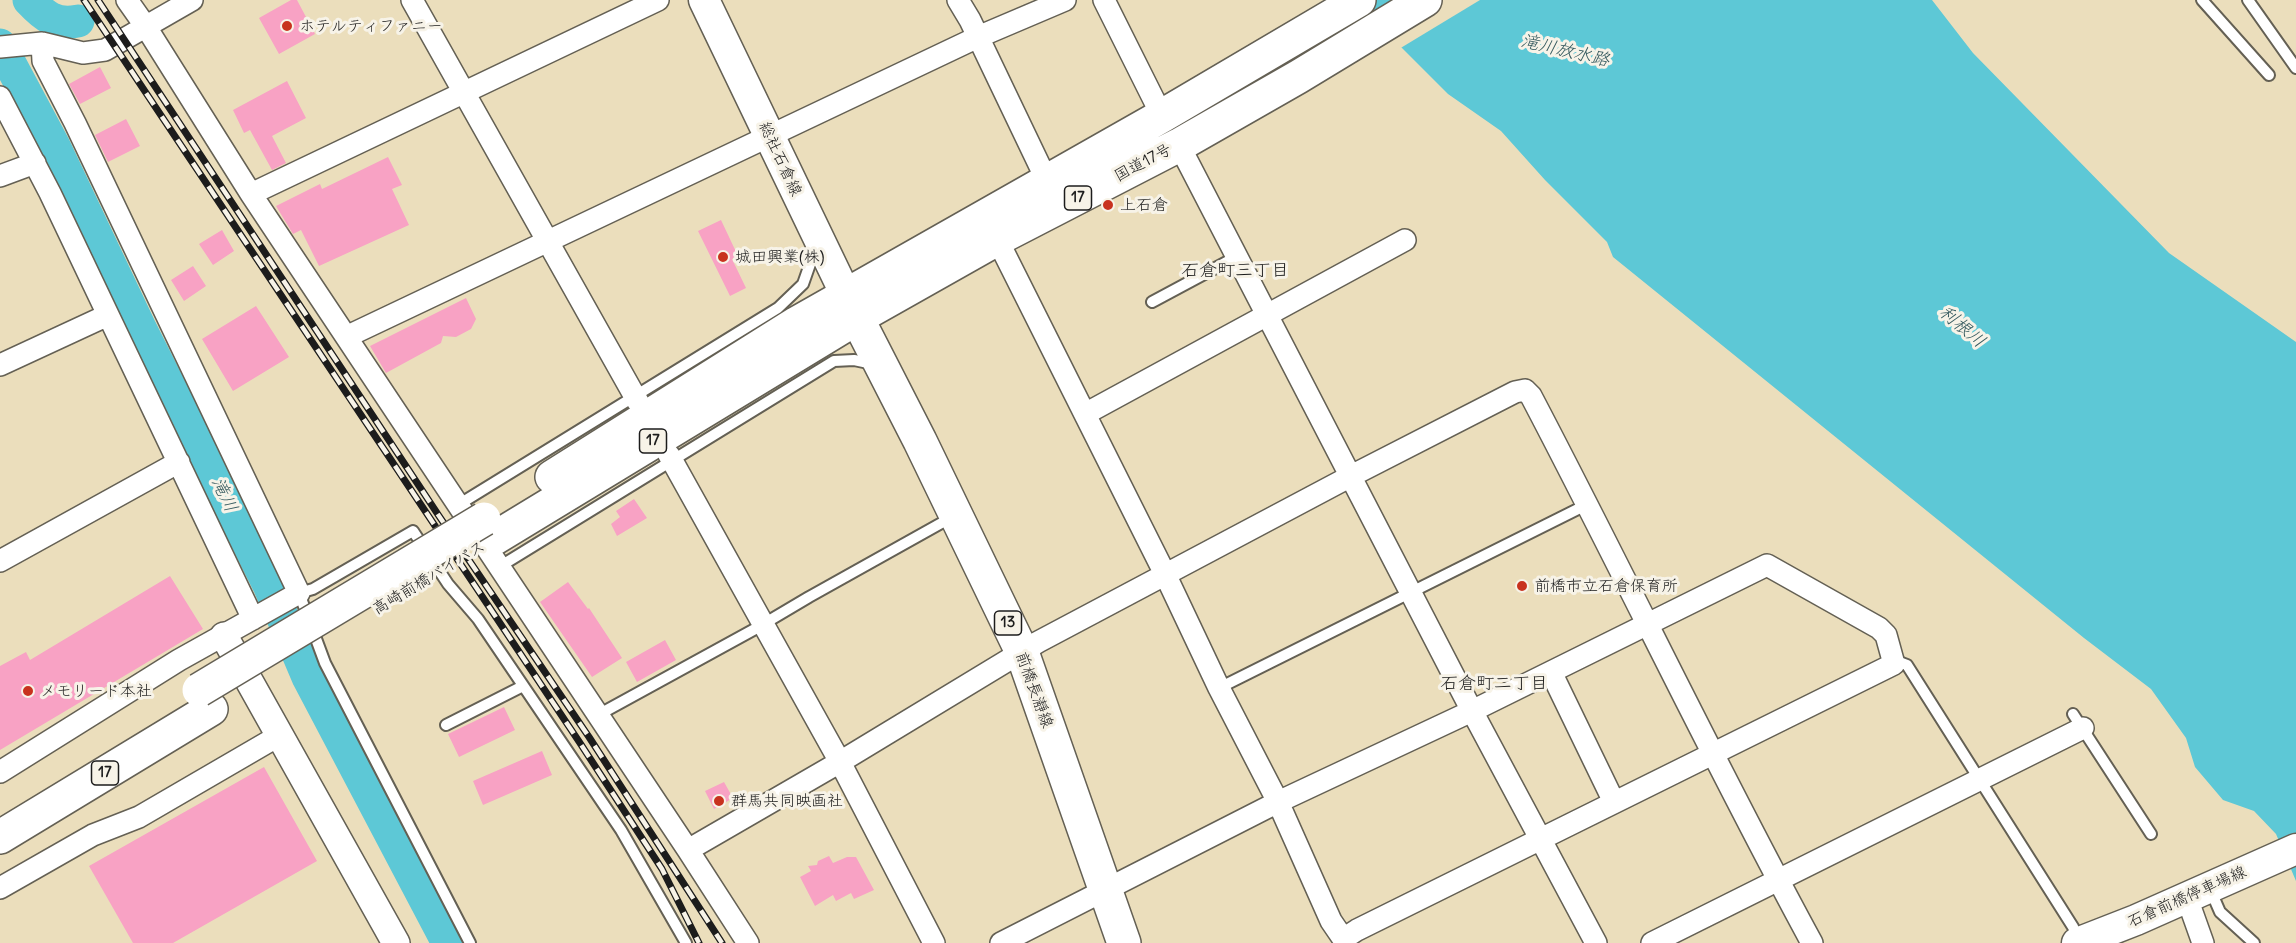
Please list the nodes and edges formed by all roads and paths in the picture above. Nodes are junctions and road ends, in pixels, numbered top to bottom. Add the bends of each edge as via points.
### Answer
1 (127, 0) edge
2 (192, 0) edge
3 (412, 0) edge
4 (658, 0) edge
5 (704, 0) edge
6 (958, 0) edge
7 (1065, 0) edge
8 (1104, 0) edge
9 (1359, 0) edge
10 (1425, 0) edge
11 (2202, 0) edge
12 (2248, 0) edge
13 (146, 27) junction
14 (978, 37) junction
15 (32, 44) junction
16 (0, 47) edge
17 (2296, 68) edge
18 (2268, 75) dead end
19 (464, 92) junction
20 (0, 98) edge
21 (1162, 116) junction
22 (769, 136) junction
23 (1179, 145) junction
24 (35, 163) junction
25 (0, 176) edge
26 (1047, 181) junction
27 (251, 194) junction
28 (997, 239) junction
29 (548, 240) junction
30 (818, 240) junction
31 (1406, 240) dead end
32 (1236, 257) junction
33 (1152, 302) dead end
34 (851, 307) junction
35 (108, 315) junction
36 (1266, 315) junction
37 (348, 336) junction
38 (0, 365) edge
39 (882, 365) junction
40 (636, 399) junction
41 (1085, 414) junction
42 (670, 458) junction
43 (179, 462) junction
44 (1351, 476) junction
45 (1588, 504) junction
46 (955, 516) junction
47 (484, 532) junction
48 (0, 561) edge
49 (1165, 574) junction
50 (1412, 593) junction
51 (296, 595) junction
52 (256, 617) junction
53 (1648, 624) junction
54 (764, 625) junction
55 (225, 636) junction
56 (1022, 652) junction
57 (1894, 664) junction
58 (1551, 672) junction
59 (523, 686) junction
60 (1219, 688) junction
61 (205, 700) junction
62 (1472, 711) junction
63 (598, 715) junction
64 (2078, 721) joint
65 (446, 725) dead end
66 (280, 735) junction
67 (1714, 753) junction
68 (840, 762) junction
69 (0, 772) edge
70 (1979, 780) junction
71 (1278, 802) junction
72 (1614, 802) junction
73 (0, 810) edge
74 (2151, 834) dead end
75 (0, 837) edge
76 (1541, 839) junction
77 (2296, 849) edge
78 (688, 850) junction
79 (1778, 880) junction
80 (0, 888) edge
81 (1105, 891) junction
82 (2198, 893) junction
83 (1344, 941) edge
84 (396, 943) edge
85 (470, 943) edge
86 (686, 943) edge
87 (748, 943) edge
88 (934, 943) edge
89 (1001, 943) edge
90 (1125, 943) edge
91 (1596, 943) edge
92 (1652, 943) edge
93 (1812, 943) edge
94 (2078, 943) edge
95 (2203, 943) edge
96 (2254, 943) edge

1 - 13 street
2 - 13 street
3 - 19 street
4 - 19 street
5 - 22 main road, 総社石倉線
6 - 14 street
7 - 14 street
8 - 21 street
9 - 21 main road, 国道17号 / 17
10 - 23 main road, 国道17号 / 17
11 - 18 lane
12 - 17 lane
13 - 15 street via 93,53
13 - 27 street
14 - 22 street
14 - 26 street
15 - 16 street
15 - 51 street via 135,247
19 - 27 street
19 - 29 street
20 - 24 street
21 - 26 main road, 国道17号 / 17
22 - 29 street
22 - 30 main road, 総社石倉線
23 - 28 main road, 国道17号 / 17
23 - 32 street
24 - 25 street
24 - 35 street
26 - 34 main road, 国道17号 / 17
27 - 37 street
28 - 34 main road, 国道17号 / 17
28 - 41 street
29 - 37 street
29 - 40 street
30 - 34 main road, 総社石倉線
30 - 40 lane via 807,276 785,303
31 - 36 street
32 - 33 lane
32 - 36 street
34 - 39 main road, 前橋長瀞線 / 13
34 - 47 main road, 高崎前橋バイパス / 17 via 797,323
35 - 38 street
35 - 43 street
36 - 41 street
36 - 44 street
37 - 47 street
39 - 42 lane via 834,361
39 - 46 main road, 前橋長瀞線 / 13
40 - 47 lane
41 - 49 street
42 - 47 lane
42 - 54 street
43 - 48 street
43 - 52 street
44 - 45 street via 1525,390
44 - 49 street
44 - 50 street
45 - 50 lane
45 - 53 street
46 - 54 lane
46 - 56 main road, 前橋長瀞線 / 13
47 - 61 main road, 高崎前橋バイパス / 17, bridge
47 - 63 street
49 - 56 street
49 - 60 street
50 - 60 lane
50 - 62 street
51 - 52 street
51 - 59 lane via 413,531
51 - 85 lane via 325,663
52 - 55 street
53 - 57 street via 1767,566 1879,628 1886,635
53 - 58 street
53 - 67 street
54 - 63 lane
54 - 68 street
55 - 66 street
55 - 69 street via 179,660
56 - 68 street
56 - 81 main road, 前橋長瀞線 / 13
57 - 67 street
57 - 70 lane via 1907,665
58 - 62 street
58 - 72 street
59 - 65 lane
59 - 86 lane via 621,830
60 - 71 street
61 - 73 main road, 高崎前橋バイパス / 17
61 - 75 main road, 高崎前橋バイパス / 17
62 - 71 street
62 - 76 street
63 - 78 street
64 - 70 street
64 - 74 lane
66 - 80 street via 139,817 93,834
66 - 84 street
67 - 72 street
67 - 79 street
68 - 78 street
68 - 88 street
70 - 79 street
70 - 94 lane via 2073,927
71 - 81 street
71 - 83 street via 1331,921
72 - 76 street
76 - 83 street via 1357,930
76 - 91 street
77 - 82 main road, 石倉前橋停車場線
78 - 87 street
79 - 92 street
79 - 93 street
81 - 89 street
81 - 90 main road, 前橋長瀞線 / 13
82 - 94 main road, 石倉前橋停車場線
82 - 95 street
82 - 96 lane

